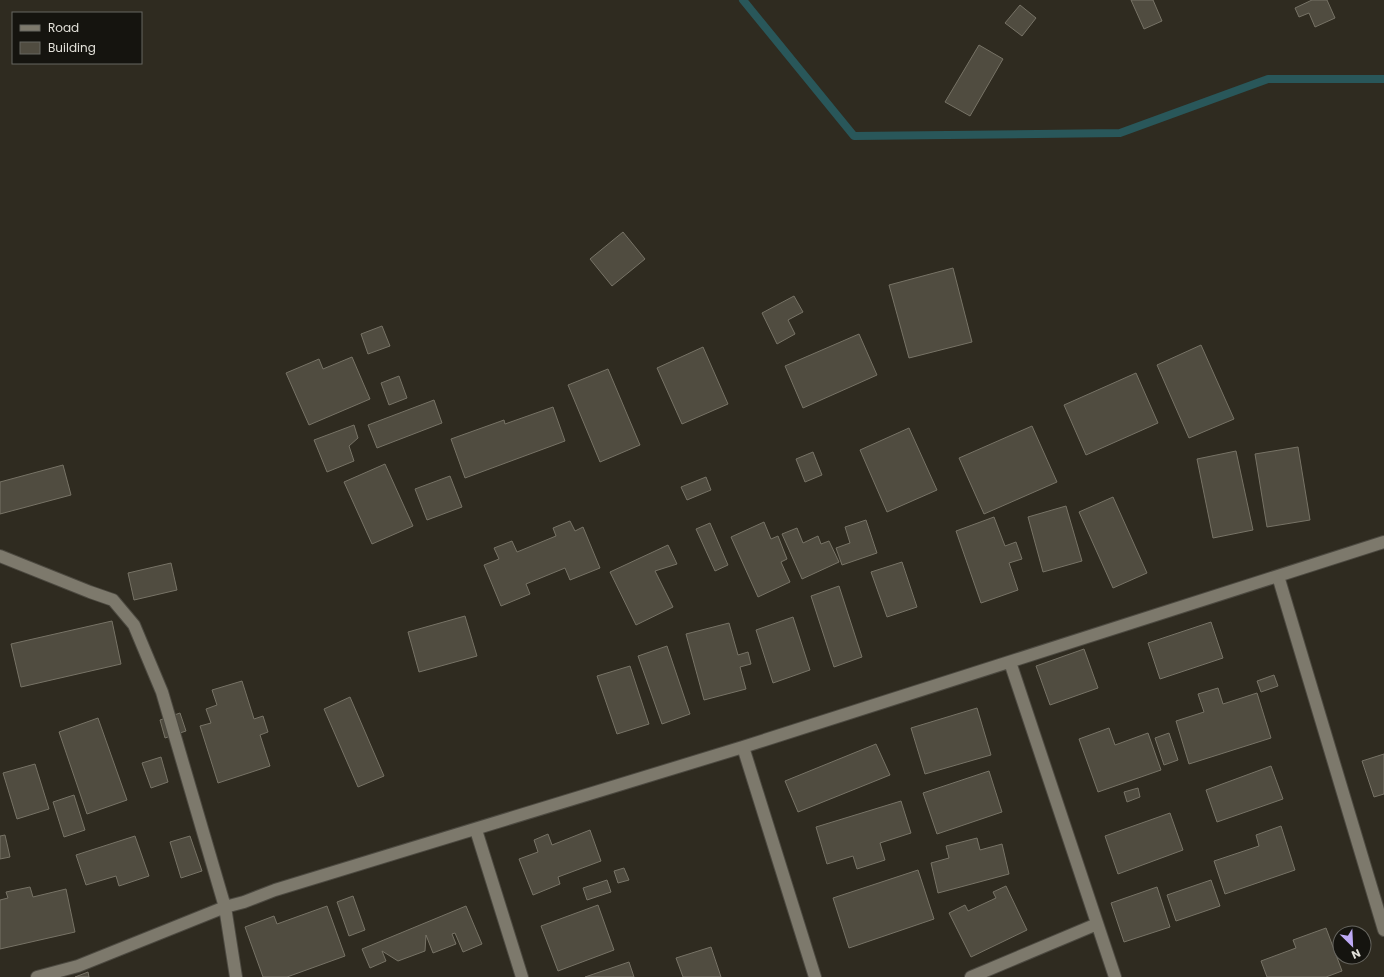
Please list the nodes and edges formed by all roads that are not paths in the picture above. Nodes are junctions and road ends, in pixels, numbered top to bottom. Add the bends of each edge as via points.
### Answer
1 (1384, 542) edge
2 (0, 556) edge
3 (1278, 576) junction
4 (1010, 662) junction
5 (743, 747) junction
6 (476, 830) junction
7 (225, 907) junction
8 (1097, 924) junction
9 (1384, 930) edge
10 (37, 977) edge
11 (236, 977) edge
12 (522, 977) edge
13 (815, 977) edge
14 (972, 977) edge
15 (1115, 977) edge

1 - 3 street
2 - 7 street via 113,600 134,625 162,692
3 - 4 street
3 - 9 street
4 - 5 street
4 - 8 street
5 - 6 street
5 - 13 street
6 - 7 street
6 - 12 street
7 - 10 street via 78,966
7 - 11 street
8 - 14 street
8 - 15 street

